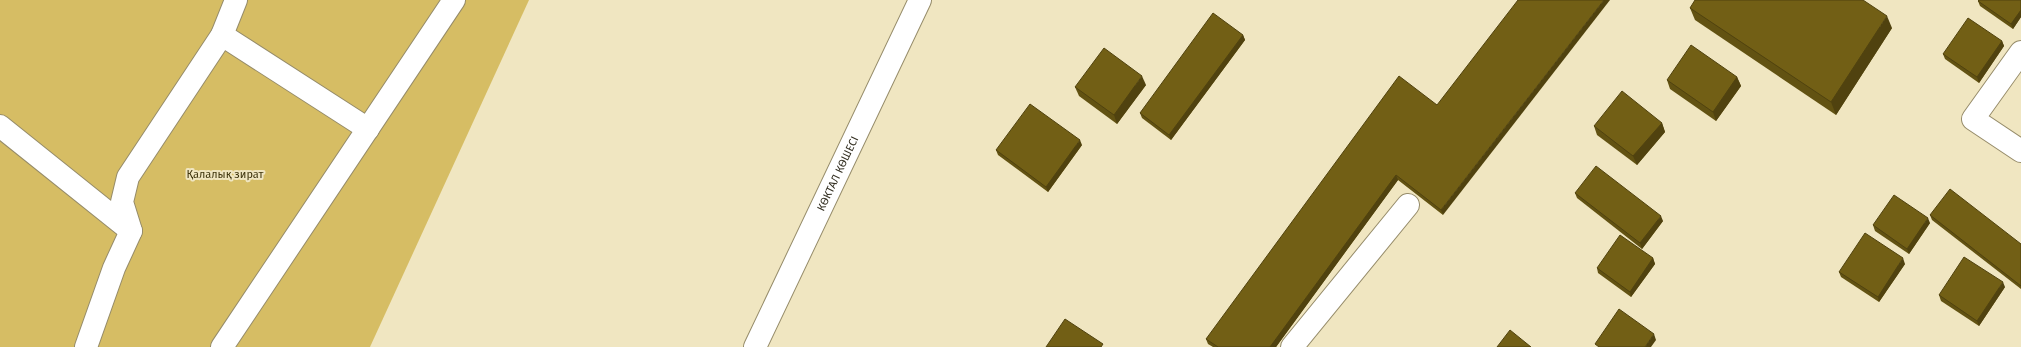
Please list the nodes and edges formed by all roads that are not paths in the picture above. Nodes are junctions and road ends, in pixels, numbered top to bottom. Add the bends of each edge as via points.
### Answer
1 (236, 0) edge
2 (454, 0) edge
3 (920, 0) edge
4 (222, 35) junction
5 (2021, 52) edge
6 (0, 126) edge
7 (368, 129) junction
8 (2021, 151) edge
9 (1408, 206) dead end
10 (132, 231) junction
11 (86, 347) edge
12 (222, 347) edge
13 (755, 347) edge
14 (1292, 347) edge

1 - 4 street
2 - 7 street
3 - 13 street, КӨКТАЛ КӨШЕСІ
4 - 7 street
4 - 10 street via 128,176 122,202
5 - 8 street via 1973,118
6 - 10 street
7 - 12 street
9 - 14 street
10 - 11 street via 114,268

